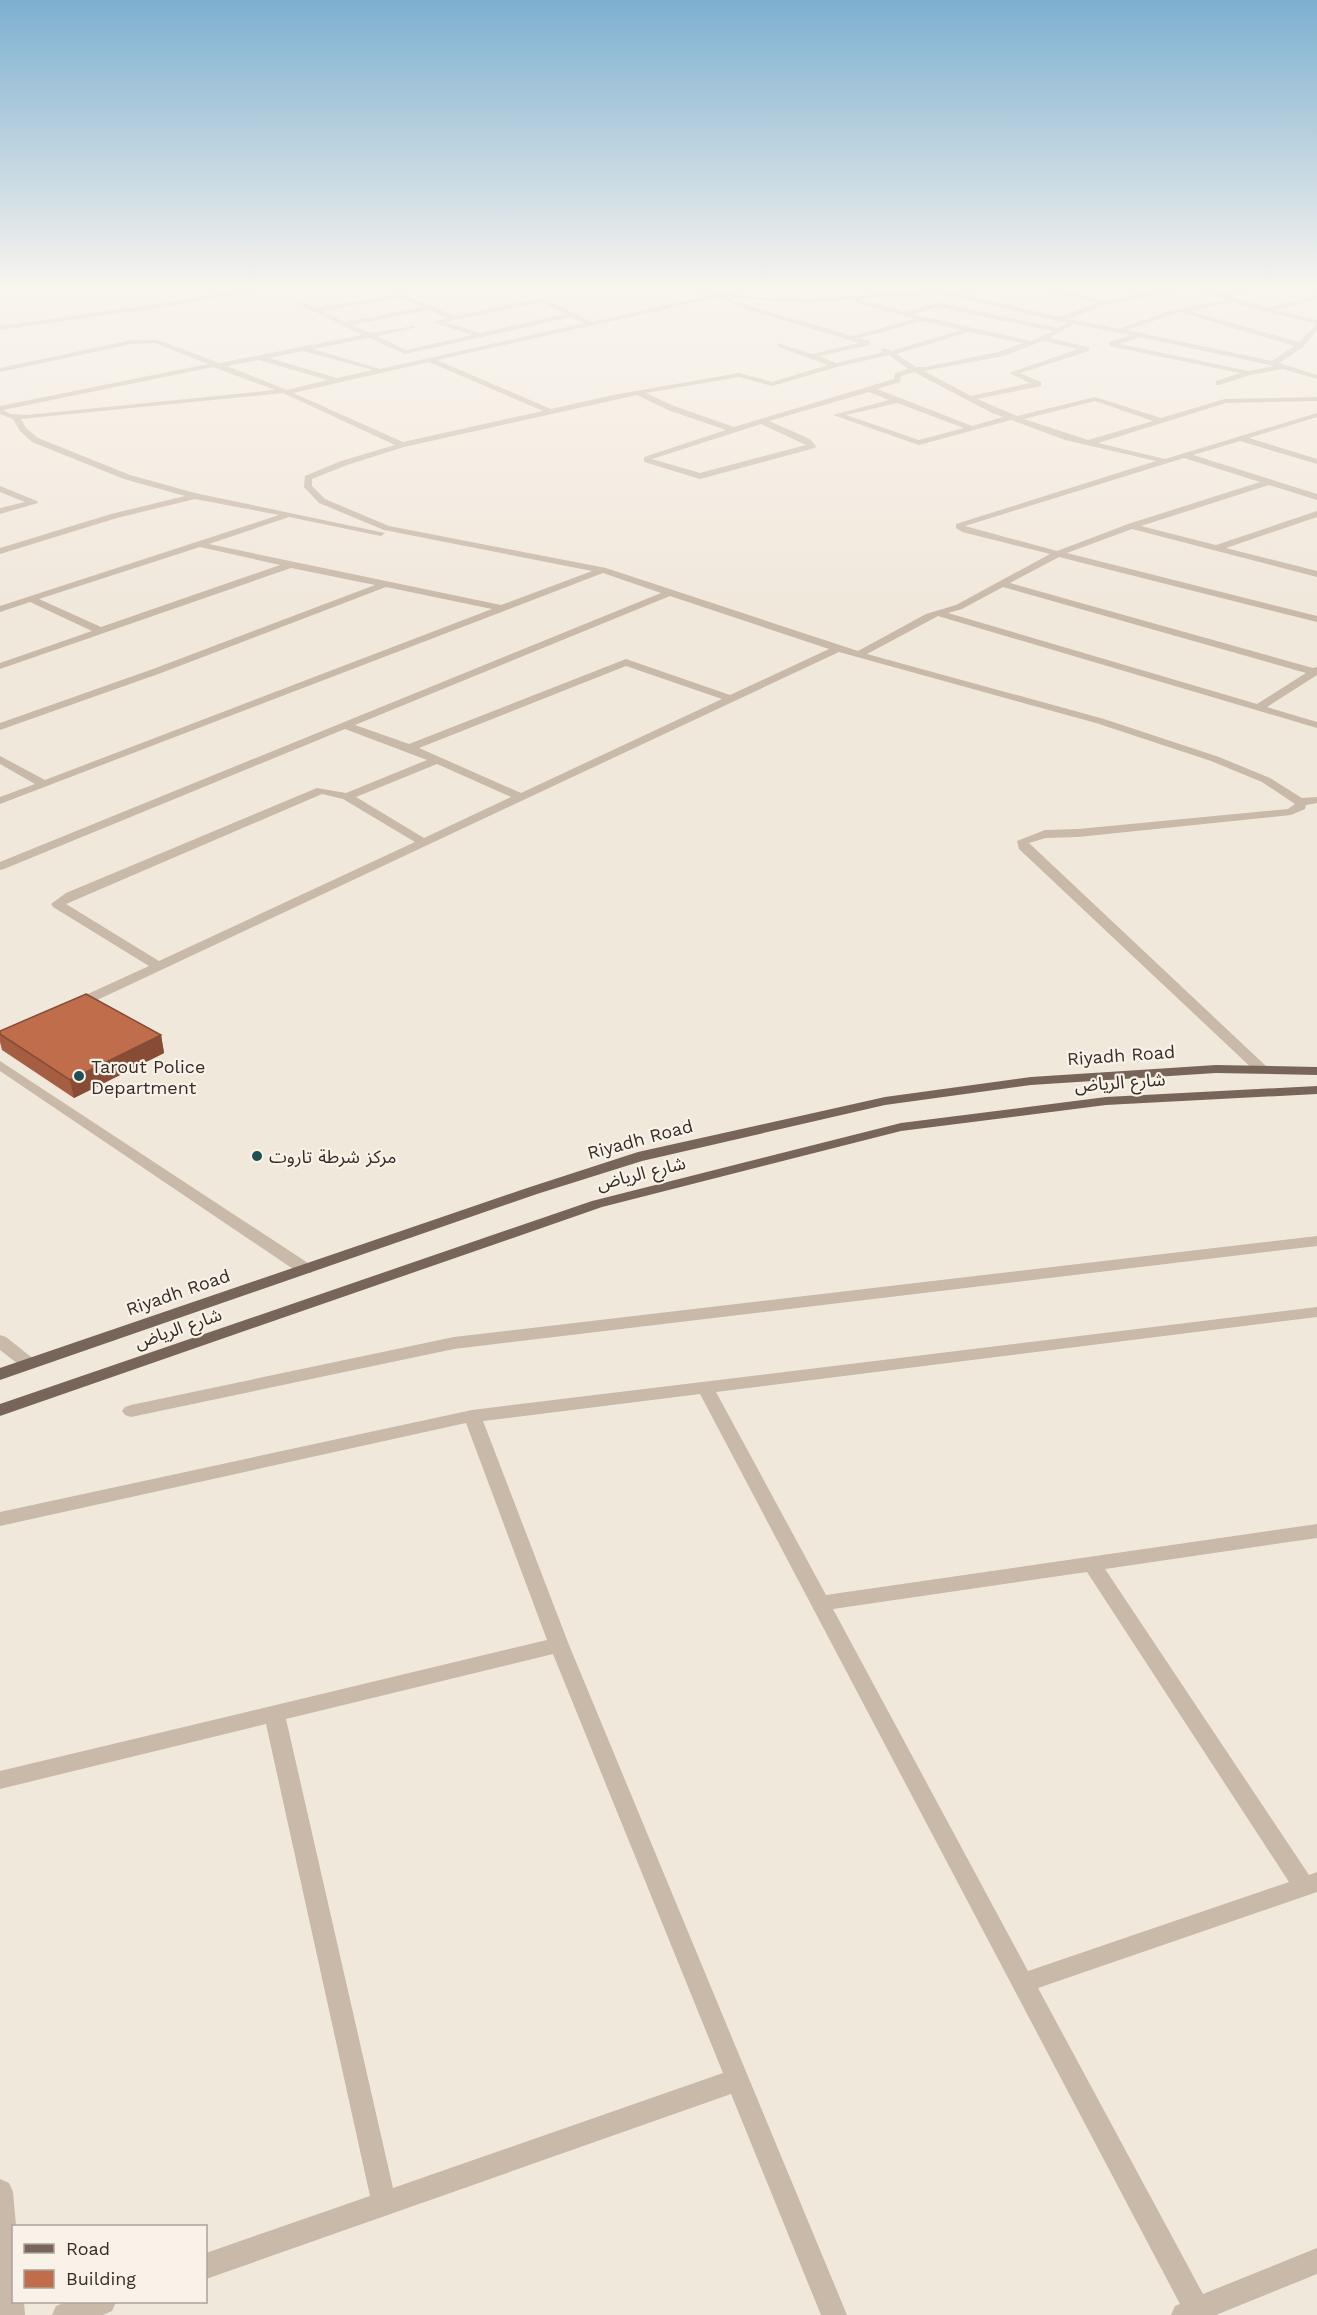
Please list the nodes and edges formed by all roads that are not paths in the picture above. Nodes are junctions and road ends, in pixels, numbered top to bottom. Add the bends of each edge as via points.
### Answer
1 (35, 393) edge
2 (78, 393) edge
3 (275, 393) edge
4 (288, 393) edge
5 (508, 393) edge
6 (639, 393) joint
7 (856, 393) edge
8 (879, 393) edge
9 (960, 393) edge
10 (994, 393) edge
11 (970, 398) junction
12 (1317, 399) edge
13 (0, 400) edge
14 (897, 401) junction
15 (0, 409) edge
16 (550, 411) junction
17 (1317, 415) edge
18 (17, 418) junction
19 (1014, 418) junction
20 (1162, 420) junction
21 (762, 421) junction
22 (971, 428) junction
23 (734, 430) junction
24 (1239, 438) junction
25 (1088, 443) junction
26 (402, 445) junction
27 (1184, 455) junction
28 (1165, 461) junction
29 (1317, 462) edge
30 (1269, 482) junction
31 (0, 489) edge
32 (195, 496) junction
33 (1317, 497) edge
34 (0, 511) edge
35 (1317, 514) edge
36 (289, 515) junction
37 (1131, 526) junction
38 (198, 544) junction
39 (1217, 548) junction
40 (0, 551) edge
41 (1059, 553) junction
42 (290, 565) junction
43 (603, 570) junction
44 (1317, 574) edge
45 (588, 576) junction
46 (386, 584) junction
47 (1002, 584) junction
48 (671, 592) junction
49 (30, 599) junction
50 (502, 608) junction
51 (0, 609) edge
52 (940, 614) junction
53 (1317, 619) edge
54 (101, 631) junction
55 (838, 649) junction
56 (860, 654) junction
57 (0, 666) edge
58 (1316, 671) edge
59 (731, 699) junction
60 (1258, 708) junction
61 (344, 725) junction
62 (1317, 725) edge
63 (0, 727) edge
64 (409, 748) junction
65 (0, 759) edge
66 (437, 760) junction
67 (44, 784) junction
68 (347, 797) junction
69 (521, 797) junction
70 (1317, 800) edge
71 (0, 801) edge
72 (1300, 801) junction
73 (423, 843) junction
74 (0, 866) edge
75 (158, 966) junction
76 (63, 1011) edge
77 (0, 1065) edge
78 (1262, 1070) junction
79 (1317, 1071) edge
80 (1317, 1090) edge
81 (1317, 1242) edge
82 (305, 1269) junction
83 (1317, 1312) edge
84 (0, 1341) edge
85 (28, 1364) junction
86 (0, 1374) edge
87 (705, 1387) junction
88 (0, 1410) edge
89 (131, 1411) dead end
90 (472, 1416) junction
91 (0, 1519) edge
92 (1317, 1531) edge
93 (1092, 1564) junction
94 (820, 1603) junction
95 (559, 1645) junction
96 (274, 1713) junction
97 (0, 1780) edge
98 (1311, 1884) edge
99 (1023, 1983) junction
100 (737, 2080) junction
101 (0, 2192) edge
102 (384, 2203) junction
103 (1317, 2261) edge
104 (207, 2266) edge
105 (98, 2303) edge
106 (1190, 2312) edge
107 (12, 2315) edge
108 (65, 2315) edge
109 (834, 2315) edge

1 - 13 street
2 - 15 street
3 - 18 street
4 - 26 street
5 - 16 street
6 - 16 street
6 - 23 street
7 - 21 street
8 - 14 street
9 - 11 street
10 - 11 street
11 - 19 street
12 - 20 street via 1225,401
14 - 22 street
14 - 22 street via 837,415 920,443
15 - 18 street
16 - 26 street
17 - 24 street
18 - 32 street via 35,440 127,477
19 - 20 street via 1095,399
19 - 22 street
19 - 25 street
20 - 25 street
21 - 23 street
21 - 23 street via 812,446 700,476 647,460
24 - 27 street
24 - 29 street
25 - 28 street
26 - 43 street via 308,478 308,487 322,501 387,528
27 - 28 street
27 - 30 street
28 - 41 street via 960,526
30 - 33 street
30 - 37 street
31 - 34 street via 34,503
32 - 36 street
32 - 40 street
35 - 39 street
36 - 38 street
36 - 45 street
37 - 39 street
37 - 41 street
38 - 42 street
38 - 49 street
39 - 44 street
41 - 47 street
41 - 53 street
42 - 46 street
42 - 54 street
43 - 45 street
43 - 48 street
45 - 50 street
46 - 50 street
46 - 63 street
47 - 52 street
47 - 58 street
48 - 55 street
48 - 61 street
49 - 51 street
49 - 54 street
50 - 67 street
52 - 56 street via 929,616
52 - 60 street
54 - 57 street
55 - 56 street
55 - 59 street
56 - 72 street via 1100,721 1215,759 1266,780
58 - 60 street
59 - 64 street via 626,662
59 - 69 street
60 - 62 street
61 - 64 street
61 - 74 street
64 - 66 street
65 - 67 street
66 - 68 street
66 - 69 street
67 - 71 street
68 - 73 street
68 - 75 street via 321,790 310,793 57,904
69 - 73 street
70 - 72 street
72 - 78 street via 1301,807 1291,812 1045,834 1023,841 1023,846
73 - 75 street
75 - 76 street
77 - 82 street
78 - 79 main road, Riyadh Road
78 - 82 main road, Riyadh Road via 1216,1069 1031,1081 885,1101 638,1157
80 - 88 main road, شارع الرياض via 1106,1101 901,1127 597,1204
81 - 89 street via 454,1343
82 - 85 main road, Riyadh Road
83 - 87 street
84 - 85 street
85 - 86 main road, Riyadh Road
87 - 90 street
87 - 94 street
90 - 91 street
90 - 95 street
92 - 93 street
93 - 94 street
93 - 98 street
94 - 99 street
95 - 96 street
95 - 100 street
96 - 97 street
96 - 102 street
98 - 99 street
99 - 106 street
100 - 102 street
100 - 109 street
101 - 107 street
102 - 104 street
103 - 106 street
105 - 108 street

